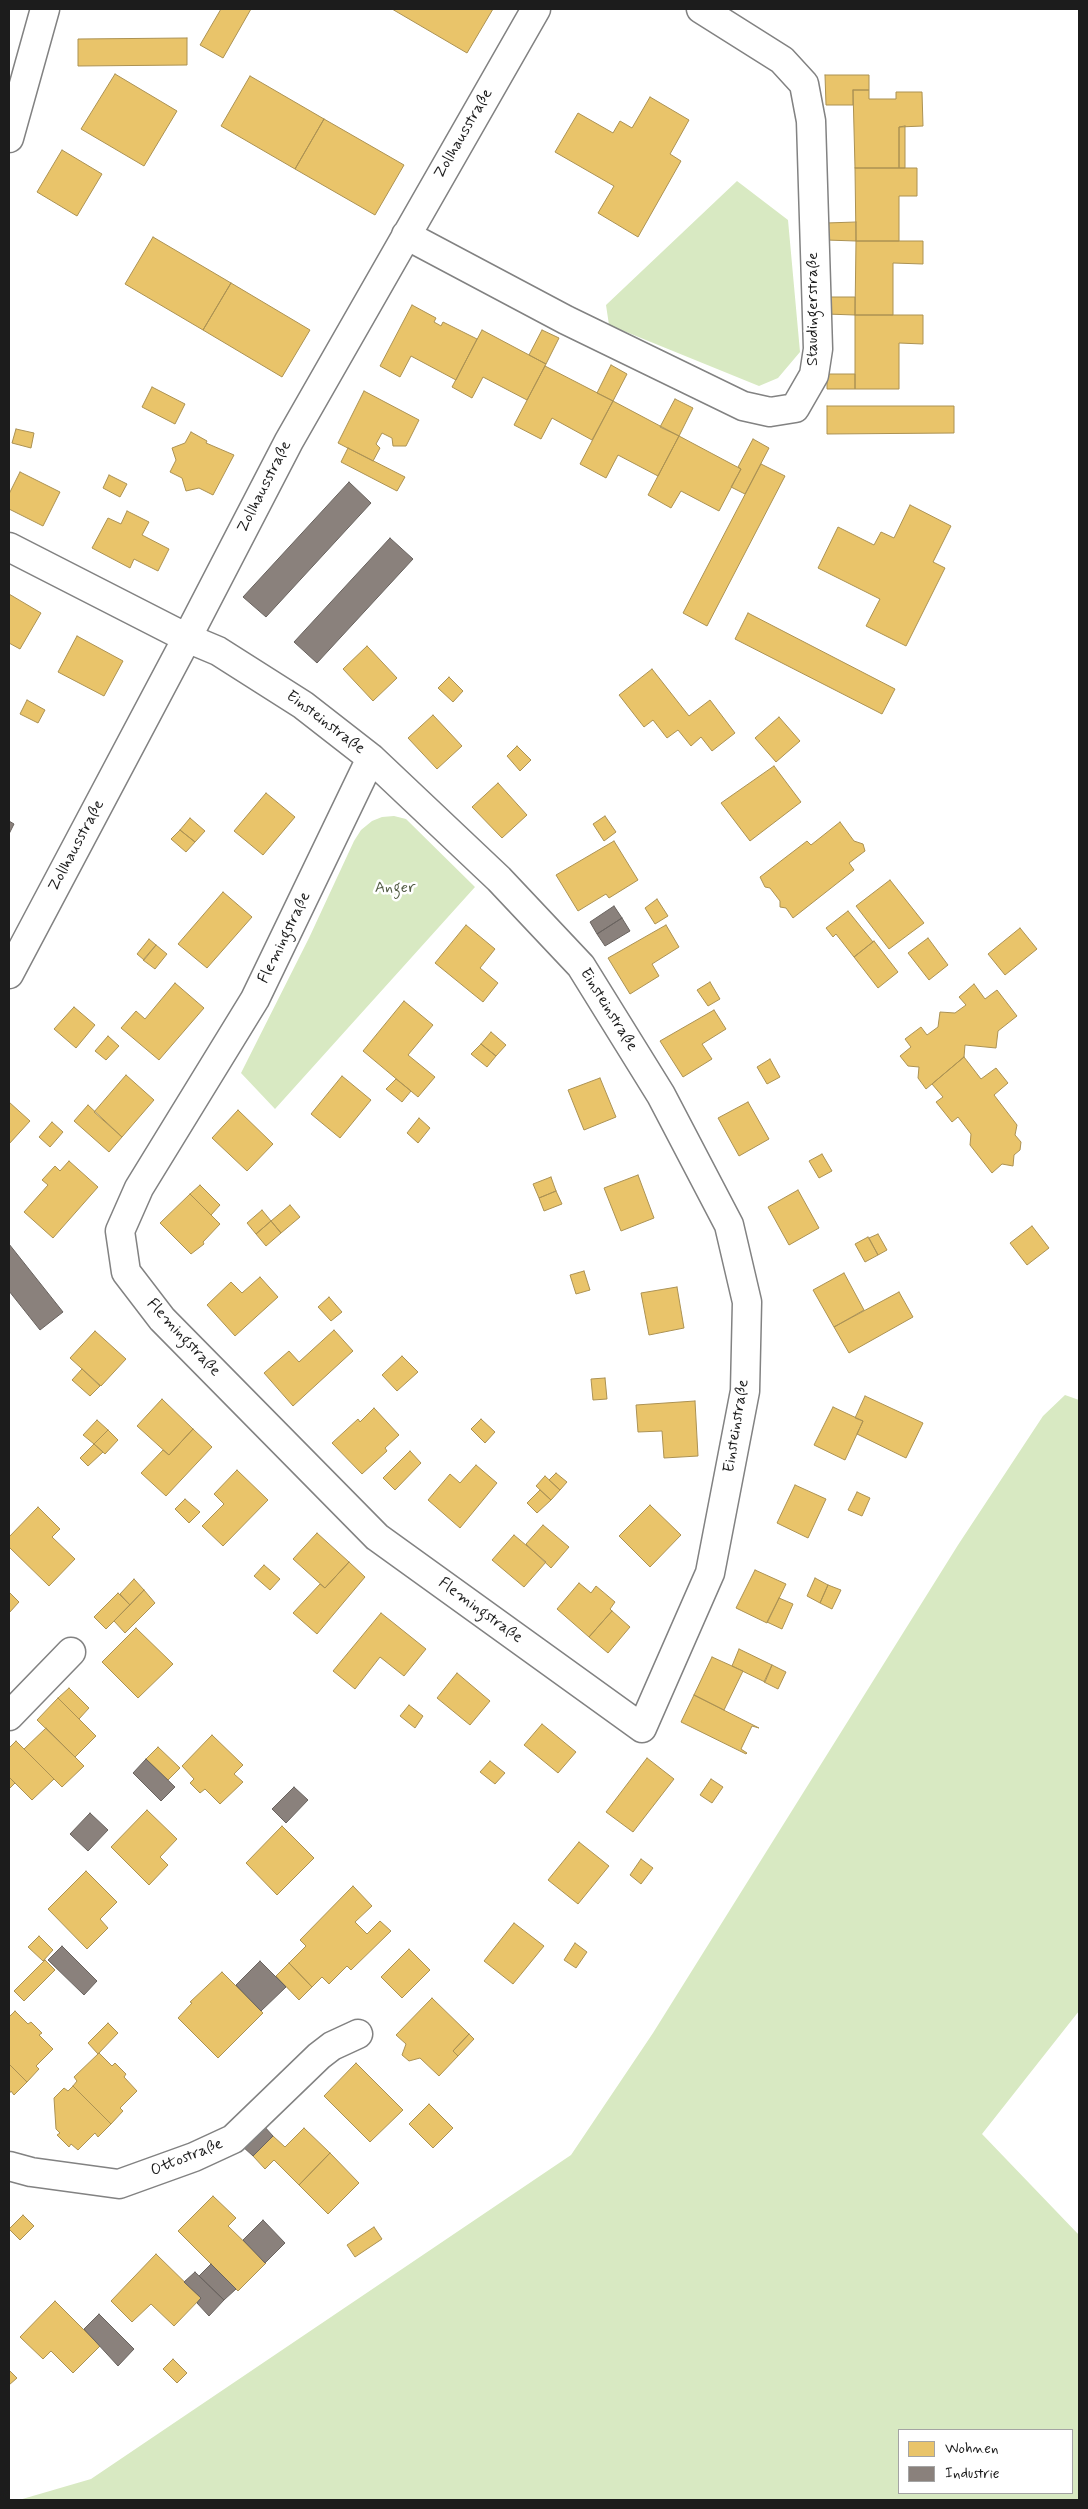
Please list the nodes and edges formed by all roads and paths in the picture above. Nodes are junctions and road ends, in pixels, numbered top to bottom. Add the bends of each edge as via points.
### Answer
1 (45, 9) edge
2 (536, 9) edge
3 (701, 9) edge
4 (9, 138) edge
5 (406, 235) junction
6 (9, 547) edge
7 (187, 638) junction
8 (371, 758) junction
9 (9, 974) edge
10 (72, 1652) dead end
11 (9, 1716) edge
12 (642, 1728) joint
13 (358, 2034) dead end
14 (9, 2166) edge

1 - 4 street
2 - 5 street, Zollhausstraße
3 - 5 street, Staudingerstraße via 782,60 804,84 812,122 818,348 814,375 796,408 770,412 743,406 566,320
5 - 7 street, Zollhausstraße via 289,441
6 - 7 street, Einsteinstraße
7 - 8 street, Einsteinstraße via 218,651 303,704
7 - 9 street, Zollhausstraße
8 - 12 street, Einsteinstraße via 499,879 581,966 661,1095 729,1225 747,1302 746,1391 710,1573
8 - 12 street, Flemingstraße via 255,999 139,1188 120,1231 126,1272 162,1319 376,1537
10 - 11 street
13 - 14 street, Ottostraße via 319,2056 233,2139 194,2158 119,2184

